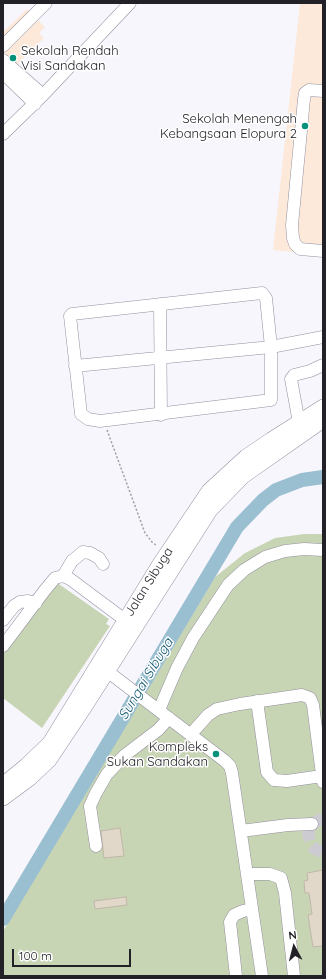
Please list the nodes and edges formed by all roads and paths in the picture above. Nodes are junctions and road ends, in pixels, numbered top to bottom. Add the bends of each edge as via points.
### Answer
1 (46, 3) edge
2 (130, 3) edge
3 (3, 46) edge
4 (3, 60) edge
5 (3, 73) edge
6 (323, 91) edge
7 (39, 100) junction
8 (3, 134) edge
9 (323, 251) edge
10 (160, 304) junction
11 (323, 337) edge
12 (271, 347) junction
13 (162, 357) junction
14 (323, 365) edge
15 (75, 366) junction
16 (323, 407) edge
17 (161, 415) junction
18 (323, 420) edge
19 (104, 421) junction
20 (298, 423) junction
21 (323, 550) edge
22 (167, 553) junction
23 (103, 564) dead end
24 (62, 576) junction
25 (36, 603) junction
26 (3, 620) edge
27 (126, 620) junction
28 (8, 632) edge
29 (3, 646) edge
30 (107, 671) junction
31 (257, 701) junction
32 (159, 710) junction
33 (169, 718) junction
34 (191, 734) junction
35 (323, 779) edge
36 (3, 784) edge
37 (3, 798) edge
38 (312, 824) dead end
39 (241, 831) junction
40 (96, 846) dead end
41 (247, 874) junction
42 (252, 909) junction
43 (236, 976) edge
44 (262, 976) edge
45 (294, 976) edge

1 - 3 street
2 - 7 street
4 - 7 street
5 - 7 street
6 - 9 street via 309,90 305,93 292,225 295,244 300,249
7 - 8 street
10 - 12 street via 262,293 266,298
10 - 13 street
10 - 15 street via 72,314 70,316
11 - 12 street
12 - 13 street
12 - 17 street via 271,400
13 - 15 street
13 - 17 street
14 - 20 street via 294,375 291,379
15 - 19 street via 81,414 94,421
16 - 20 main road, Jalan Sibuga
17 - 19 street
18 - 30 main road, Jalan Sibuga via 243,476 210,510
19 - 22 path via 145,533
20 - 22 main road, Jalan Sibuga via 246,457 209,491
21 - 32 street via 285,551 265,557 244,570 228,585 190,644
22 - 27 main road, Jalan Sibuga
23 - 24 street via 99,558 83,552 72,561
24 - 25 street via 56,578
24 - 27 street via 70,579
25 - 26 street via 20,602
25 - 28 street
27 - 36 main road, Jalan Sibuga via 50,743
28 - 29 street
30 - 32 street
30 - 37 main road, Jalan Sibuga via 48,760 30,778
31 - 34 street via 217,709
31 - 35 street via 267,772 274,780
31 - 35 street via 302,695 310,698
32 - 33 street
33 - 34 street
33 - 40 street via 158,730 124,755 107,774 96,793 90,806
34 - 39 street via 226,760 230,766
38 - 39 street
39 - 41 street
41 - 42 street
41 - 45 street via 270,874 281,878
42 - 43 street via 234,915 230,922
42 - 44 street

